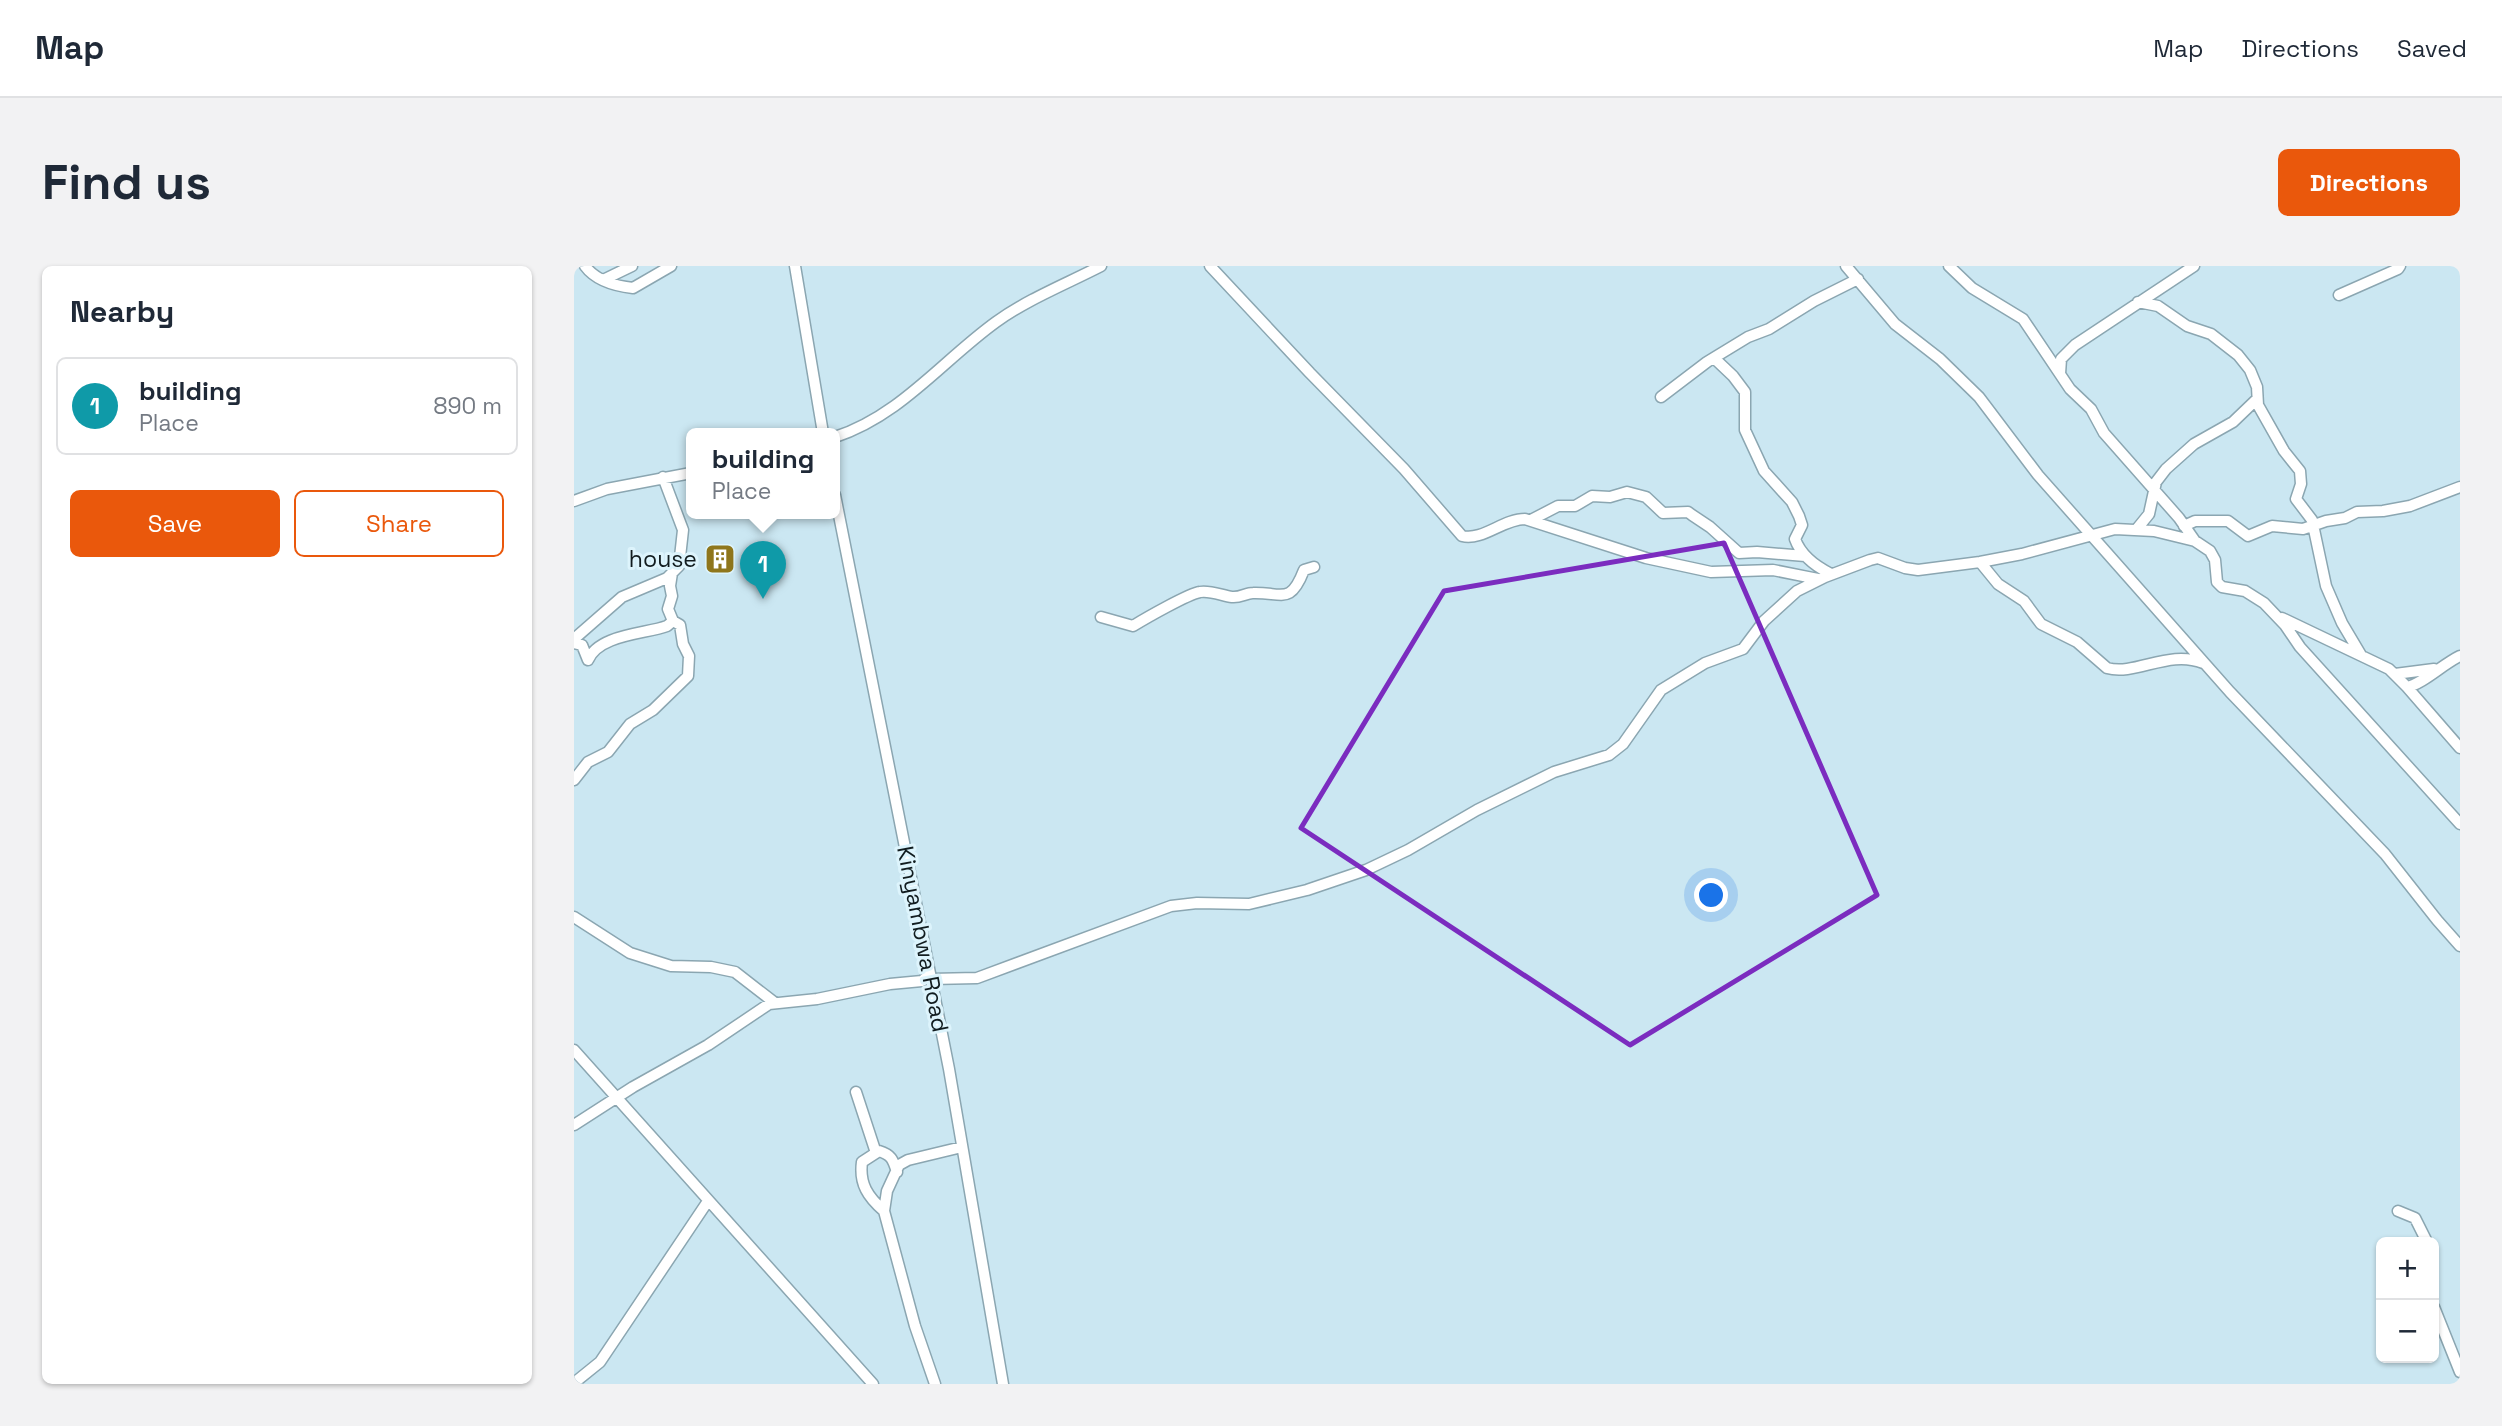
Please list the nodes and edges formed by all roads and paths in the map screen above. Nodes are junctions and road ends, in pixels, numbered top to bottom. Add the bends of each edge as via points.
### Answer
1 (585, 266) edge
2 (632, 266) edge
3 (671, 266) edge
4 (795, 266) edge
5 (1101, 266) edge
6 (1210, 266) edge
7 (1846, 266) edge
8 (1949, 266) edge
9 (2194, 266) edge
10 (2400, 266) edge
11 (1858, 279) junction
12 (603, 280) junction
13 (2339, 295) dead end
14 (2138, 302) junction
15 (1714, 358) junction
16 (2060, 374) junction
17 (1661, 397) dead end
18 (2257, 399) junction
19 (822, 428) edge
20 (840, 435) edge
21 (686, 474) edge
22 (663, 477) junction
23 (2460, 487) edge
24 (2154, 489) junction
25 (574, 501) edge
26 (840, 519) edge
27 (1531, 520) junction
28 (2314, 525) junction
29 (2184, 526) junction
30 (2136, 530) junction
31 (2090, 534) junction
32 (2195, 541) junction
33 (1805, 556) junction
34 (1980, 562) junction
35 (1314, 567) dead end
36 (673, 573) junction
37 (1831, 574) junction
38 (1820, 579) junction
39 (2276, 615) junction
40 (1101, 617) dead end
41 (673, 621) junction
42 (574, 641) edge
43 (2361, 655) junction
44 (2460, 656) edge
45 (2205, 665) junction
46 (2440, 666) junction
47 (2396, 674) junction
48 (2407, 687) junction
49 (2460, 748) edge
50 (574, 780) edge
51 (2460, 824) edge
52 (574, 917) edge
53 (2460, 946) edge
54 (930, 976) junction
55 (775, 1003) junction
56 (574, 1050) edge
57 (856, 1092) dead end
58 (615, 1098) junction
59 (574, 1115) edge
60 (587, 1116) junction
61 (574, 1125) edge
62 (962, 1147) junction
63 (876, 1153) junction
64 (897, 1172) junction
65 (708, 1202) junction
66 (884, 1211) junction
67 (2398, 1211) dead end
68 (2424, 1237) edge
69 (2439, 1320) edge
70 (2460, 1372) edge
71 (574, 1383) edge
72 (873, 1384) edge
73 (935, 1384) edge
74 (1003, 1384) edge

1 - 12 street
2 - 12 street
3 - 12 street via 633,288
4 - 19 street
5 - 20 street via 1015,309 897,404 861,428
6 - 27 street via 1462,536 1473,537 1515,519
7 - 11 street
8 - 16 street via 1972,288 2023,319
9 - 14 street
10 - 13 street
11 - 15 street
11 - 31 street via 1895,324 1979,397
14 - 16 street via 2065,354
14 - 18 street via 2158,306 2187,326 2221,340 2250,370
15 - 17 street
15 - 33 street via 1745,392 1745,429 1764,471 1799,516 1801,525 1795,538
16 - 24 street
18 - 24 street via 2225,428 2189,449 2158,477
18 - 28 street via 2300,471 2296,499
21 - 22 street
22 - 25 street
22 - 36 street via 683,530 679,566
23 - 28 street via 2410,506 2357,512
24 - 29 street
24 - 30 street via 2149,514
26 - 54 street, Kinyambwa Road
27 - 33 street via 1592,496 1631,492 1646,497 1663,513 1692,515 1738,552
27 - 38 street via 1646,558 1711,572 1773,570
28 - 29 street via 2299,529 2272,526 2248,536 2228,521 2195,521
28 - 43 street via 2326,586
29 - 32 street
30 - 31 street
30 - 32 street
31 - 34 street
31 - 45 street
32 - 39 street via 2210,551 2222,587 2253,595
33 - 37 street
34 - 37 street via 1910,569 1878,558
34 - 45 street via 1998,584 2024,601 2041,624 2084,647 2107,668 2131,668 2168,659
35 - 40 street via 1304,570 1290,593 1237,597 1200,592 1133,626
36 - 41 street via 668,609
36 - 42 street via 622,597
37 - 38 street
38 - 54 street via 1782,603 1743,649 1705,663 1661,690 1623,744 1609,755 1554,772 1366,870 1249,904 1171,906 977,978
39 - 43 street
39 - 51 street
41 - 42 street via 663,628 620,637 591,653 589,660 582,645
41 - 50 street via 680,625 689,656 688,676 631,724 608,752 588,762
43 - 47 street
44 - 46 street
45 - 53 street via 2385,854
46 - 47 street
46 - 48 street
47 - 48 street
48 - 49 street
52 - 55 street via 631,953 671,966 735,972
54 - 55 street via 922,981
54 - 62 street, Kinyambwa Road
55 - 58 street
56 - 58 street
57 - 63 street
58 - 60 street
58 - 65 street
59 - 60 street
60 - 61 street
62 - 64 street via 908,1160
62 - 74 street, Kinyambwa Road
63 - 64 street via 892,1157
63 - 66 street via 862,1162 860,1174 871,1199
64 - 66 street
65 - 71 street via 600,1362
65 - 72 street
66 - 73 street
67 - 68 street via 2415,1218
69 - 70 street

